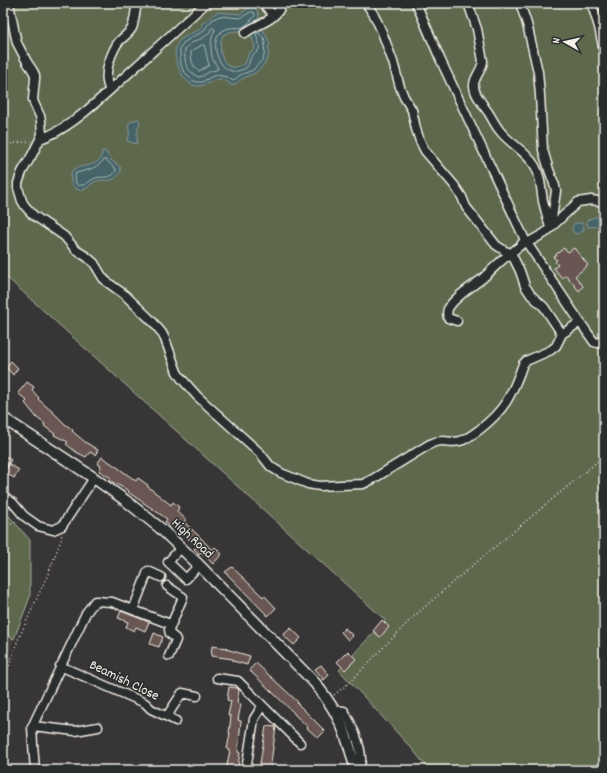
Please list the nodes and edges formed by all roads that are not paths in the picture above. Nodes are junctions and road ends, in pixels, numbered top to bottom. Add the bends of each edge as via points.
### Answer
1 (9, 3) edge
2 (137, 3) edge
3 (206, 3) edge
4 (263, 3) edge
5 (282, 3) edge
6 (366, 3) edge
7 (416, 3) edge
8 (468, 3) edge
9 (520, 3) edge
10 (594, 3) edge
11 (273, 16) junction
12 (245, 33) dead end
13 (604, 52) edge
14 (110, 90) junction
15 (40, 139) junction
16 (604, 202) edge
17 (550, 228) junction
18 (526, 242) junction
19 (510, 253) junction
20 (457, 321) dead end
21 (580, 322) junction
22 (562, 334) junction
23 (604, 340) edge
24 (3, 418) edge
25 (94, 478) junction
26 (3, 496) edge
27 (181, 548) junction
28 (199, 565) junction
29 (160, 577) dead end
30 (167, 586) dead end
31 (133, 610) junction
32 (170, 624) junction
33 (169, 656) dead end
34 (60, 666) junction
35 (217, 678) dead end
36 (197, 696) dead end
37 (262, 706) junction
38 (167, 716) junction
39 (176, 721) dead end
40 (33, 726) junction
41 (98, 727) dead end
42 (300, 743) dead end
43 (35, 770) edge
44 (246, 770) edge
45 (356, 770) edge

1 - 15 street via 17,43 35,79 33,99 41,121
2 - 14 street via 135,20 130,32 118,43 109,63 107,86
3 - 14 street
4 - 11 street
5 - 11 street via 278,13
6 - 19 street via 382,32 400,88 412,110 425,151 454,185 466,207 496,246
7 - 18 street
8 - 17 street via 478,29 483,61 475,80 476,93 499,130 534,164
9 - 17 street via 538,72 543,150 556,191
10 - 13 street
11 - 12 street
14 - 15 street via 68,126
15 - 22 street via 18,182 22,201 28,211 87,256 103,278 152,321 165,339 181,378 281,474 320,486 363,484 436,441 456,442 466,439 484,426 504,405 511,395 522,364 551,350
16 - 17 street via 578,202
17 - 18 street
18 - 19 street
18 - 21 street
19 - 20 street via 450,305 448,318
19 - 22 street via 525,286 544,307
21 - 22 street
21 - 23 street via 594,342
24 - 25 main road, High Road
25 - 26 street via 62,526 53,530 38,526
25 - 27 main road, High Road via 160,528
27 - 28 main road, High Road
27 - 28 street via 168,562 186,579
28 - 45 main road, High Road via 315,683 340,720
29 - 31 street via 148,571
30 - 32 street via 184,597
31 - 32 street
31 - 34 street via 112,602 95,601 86,613
32 - 33 street via 169,633 176,640
34 - 38 street, Beamish Close via 145,703 151,709
34 - 40 street
35 - 37 street via 238,681
36 - 38 street via 182,693
37 - 42 street
37 - 44 street via 254,719
38 - 39 street, Beamish Close
40 - 41 street via 75,731
40 - 43 street

